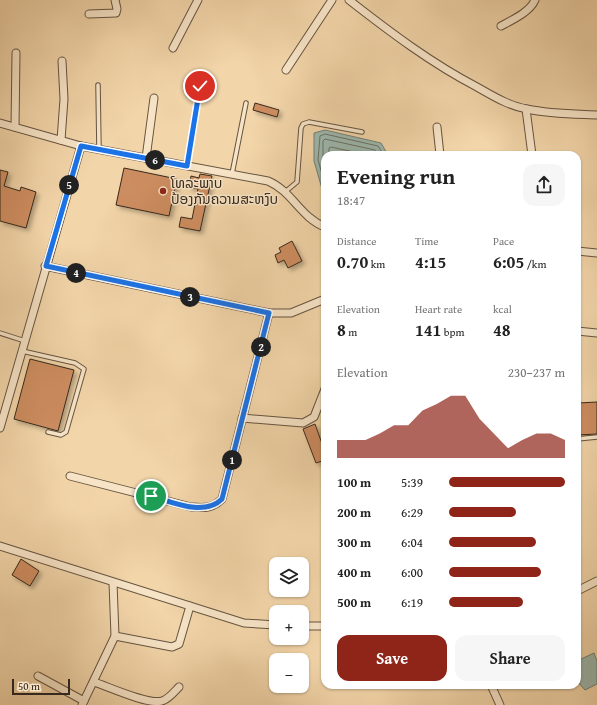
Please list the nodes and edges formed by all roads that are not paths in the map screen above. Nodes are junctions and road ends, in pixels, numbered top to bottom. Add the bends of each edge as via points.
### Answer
1 (115, 0) edge
2 (198, 0) edge
3 (332, 0) edge
4 (349, 0) edge
5 (535, 0) edge
6 (89, 14) dead end
7 (501, 26) dead end
8 (173, 48) dead end
9 (16, 52) dead end
10 (62, 60) dead end
11 (286, 70) dead end
12 (98, 86) dead end
13 (200, 86) dead end
14 (154, 98) dead end
15 (246, 102) dead end
16 (526, 109) junction
17 (597, 115) edge
18 (0, 123) edge
19 (15, 127) junction
20 (437, 127) dead end
21 (362, 132) dead end
22 (61, 140) junction
23 (81, 146) junction
24 (99, 150) junction
25 (440, 151) edge
26 (531, 151) edge
27 (146, 158) junction
28 (187, 166) junction
29 (232, 174) junction
30 (285, 192) junction
31 (321, 226) edge
32 (581, 251) edge
33 (597, 253) edge
34 (46, 266) junction
35 (321, 301) edge
36 (269, 313) junction
37 (581, 331) edge
38 (0, 333) edge
39 (597, 333) edge
40 (25, 341) junction
41 (22, 351) junction
42 (321, 399) edge
43 (242, 418) junction
44 (0, 428) edge
45 (48, 432) dead end
46 (597, 437) edge
47 (581, 439) edge
48 (70, 476) dead end
49 (0, 546) edge
50 (597, 581) edge
51 (113, 583) junction
52 (581, 589) edge
53 (190, 606) junction
54 (269, 625) edge
55 (309, 626) edge
56 (321, 626) edge
57 (115, 636) junction
58 (38, 676) dead end
59 (94, 682) junction
60 (179, 687) dead end
61 (493, 689) edge
62 (83, 703) edge
63 (500, 705) edge

1 - 6 street via 116,12
2 - 8 street
3 - 11 street
4 - 16 street via 444,69 504,102
5 - 7 street via 534,4
9 - 19 street
10 - 22 street via 64,98
12 - 24 lane
13 - 28 lane
14 - 27 street
15 - 29 lane
16 - 17 street
16 - 26 street
18 - 19 street
19 - 22 street
20 - 25 street
21 - 30 lane via 309,122 303,124 297,182
22 - 23 street
23 - 24 street
23 - 34 street
24 - 27 street
27 - 28 street
28 - 29 street
29 - 30 street via 268,181
30 - 31 street via 310,219
32 - 33 street
34 - 36 street
34 - 40 street
35 - 36 street via 291,313
36 - 43 street
37 - 39 street
38 - 40 lane
40 - 41 street
41 - 44 street
41 - 45 lane via 75,363 84,369 66,432 61,435
42 - 43 street via 314,417 304,424
43 - 48 street via 222,499 215,505 204,508 191,507
46 - 47 lane
49 - 51 street
50 - 52 street
51 - 53 street
51 - 57 street
53 - 54 street via 244,623
53 - 57 street via 179,644 176,646
55 - 56 street
57 - 59 street
58 - 62 street
59 - 60 street via 158,702 166,699
59 - 62 street
61 - 63 street

